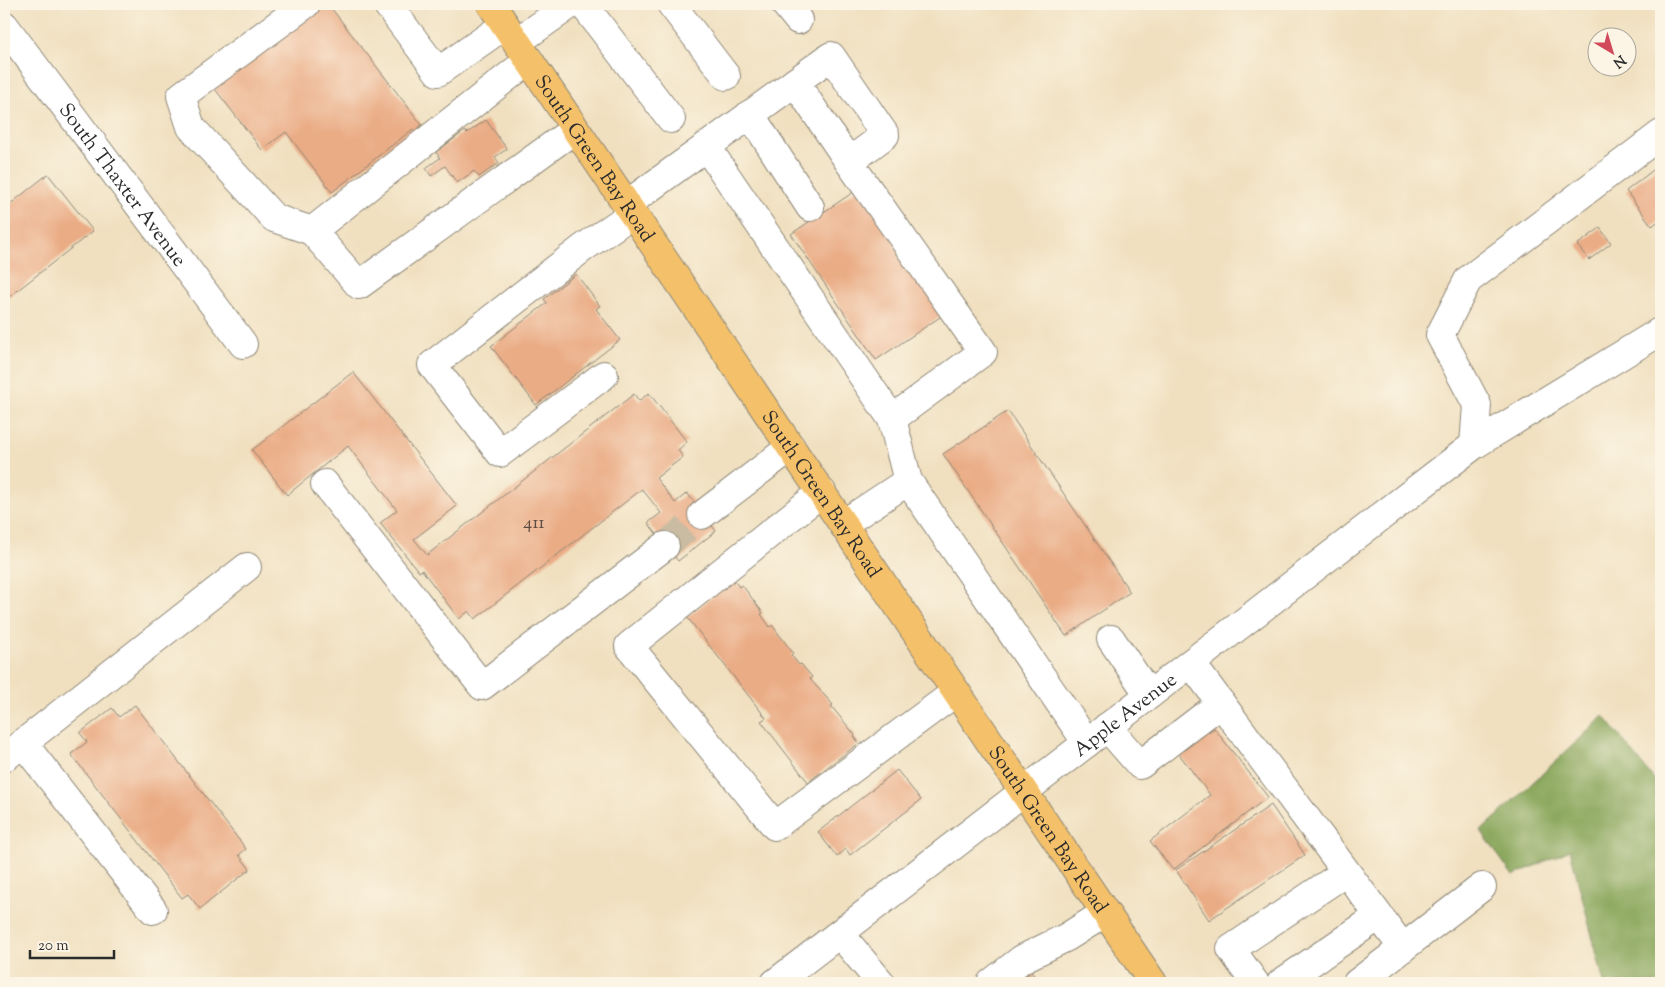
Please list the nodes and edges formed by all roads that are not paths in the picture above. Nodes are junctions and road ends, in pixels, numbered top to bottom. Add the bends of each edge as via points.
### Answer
1 (306, 4) edge
2 (387, 4) edge
3 (571, 4) edge
4 (583, 4) edge
5 (671, 4) edge
6 (4, 25) edge
7 (510, 33) edge
8 (726, 76) dead end
9 (795, 82) junction
10 (750, 114) junction
11 (671, 119) dead end
12 (575, 129) junction
13 (1661, 134) edge
14 (706, 146) junction
15 (848, 162) junction
16 (810, 207) dead end
17 (629, 209) junction
18 (312, 231) junction
19 (1661, 332) edge
20 (244, 344) dead end
21 (604, 375) dead end
22 (892, 419) junction
23 (1474, 445) junction
24 (791, 447) junction
25 (908, 481) junction
26 (325, 484) dead end
27 (822, 492) junction
28 (702, 515) tunnel mouth
29 (843, 524) junction
30 (664, 546) tunnel mouth
31 (247, 566) dead end
32 (1111, 639) dead end
33 (1191, 663) junction
34 (956, 692) junction
35 (1150, 695) junction
36 (1221, 703) junction
37 (1097, 735) junction
38 (13, 750) edge
39 (1024, 792) junction
40 (1346, 872) junction
41 (1482, 887) dead end
42 (153, 910) dead end
43 (1105, 913) junction
44 (1379, 916) junction
45 (840, 934) junction
46 (1403, 948) junction
47 (775, 983) edge
48 (881, 983) edge
49 (991, 983) edge
50 (1153, 983) edge
51 (1255, 983) edge
52 (1281, 983) edge
53 (1357, 983) edge

1 - 18 street via 182,96 191,127 274,218
2 - 7 street via 438,72
3 - 7 street
4 - 11 street
5 - 8 street
6 - 20 street, South Thaxter Avenue
7 - 12 main road, South Green Bay Road
7 - 18 street
9 - 10 street
9 - 15 street
9 - 15 street via 831,56 885,135
10 - 14 street
10 - 16 street
12 - 17 main road, South Green Bay Road
12 - 18 street via 359,285
13 - 23 street via 1468,280 1440,335 1477,405
14 - 17 street
14 - 22 street
15 - 22 street via 983,352
17 - 21 street via 432,365 500,453
17 - 24 main road, South Green Bay Road
19 - 23 street, Apple Avenue
22 - 25 street
23 - 33 street, Apple Avenue
24 - 27 main road, South Green Bay Road
24 - 28 street
25 - 29 street
25 - 37 street
26 - 30 street via 482,686
27 - 29 main road, South Green Bay Road
27 - 34 street via 629,646 775,826
29 - 34 main road, South Green Bay Road
31 - 38 street
32 - 35 street
33 - 35 street, Apple Avenue
33 - 36 street
34 - 39 main road, South Green Bay Road
35 - 37 street, Apple Avenue
36 - 37 street via 1140,765
36 - 40 street
37 - 39 street, Apple Avenue
38 - 42 street
39 - 43 main road, South Green Bay Road
39 - 45 street, Apple Avenue
40 - 44 street
40 - 51 street via 1231,949
41 - 46 street
43 - 49 street via 1067,937 1022,959
43 - 50 main road, South Green Bay Road
44 - 46 street
44 - 52 street
45 - 47 street, Apple Avenue
45 - 48 street
46 - 53 street

